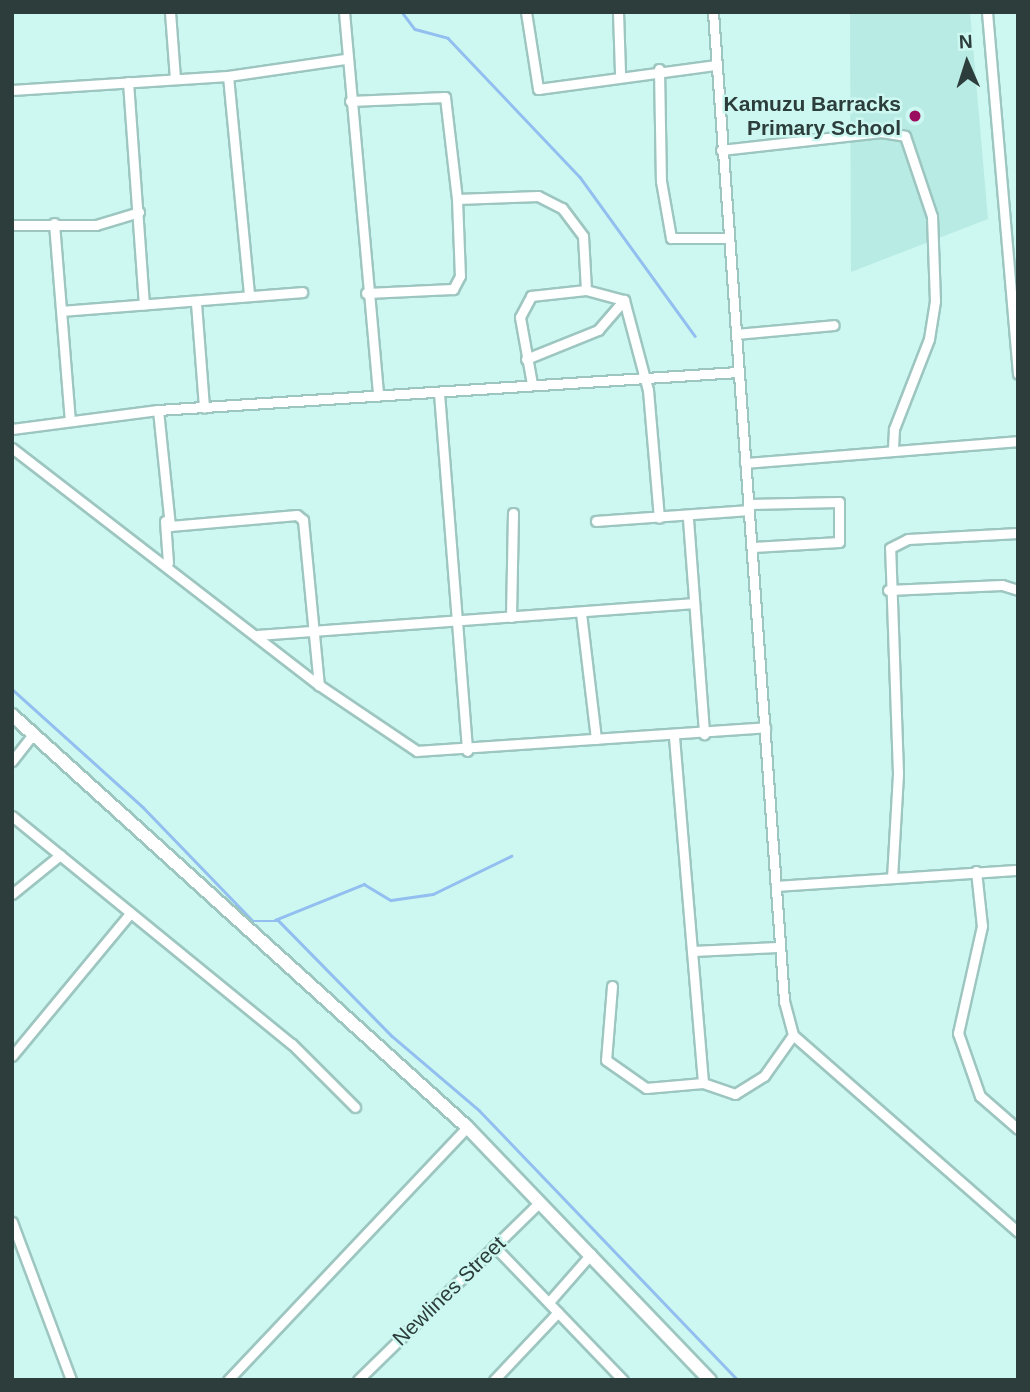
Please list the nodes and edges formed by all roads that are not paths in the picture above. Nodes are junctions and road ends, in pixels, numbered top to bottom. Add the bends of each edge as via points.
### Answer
1 (170, 12) edge
2 (344, 12) edge
3 (526, 12) edge
4 (618, 12) edge
5 (713, 12) edge
6 (987, 12) edge
7 (345, 60) junction
8 (716, 65) junction
9 (659, 69) junction
10 (620, 73) junction
11 (228, 76) junction
12 (175, 79) junction
13 (128, 82) junction
14 (12, 90) edge
15 (350, 101) junction
16 (722, 150) junction
17 (457, 199) junction
18 (139, 212) junction
19 (54, 223) junction
20 (12, 225) edge
21 (729, 238) junction
22 (586, 290) junction
23 (302, 292) dead end
24 (366, 293) junction
25 (249, 294) junction
26 (624, 300) junction
27 (196, 303) junction
28 (144, 304) junction
29 (62, 311) junction
30 (834, 325) dead end
31 (736, 334) junction
32 (526, 359) junction
33 (738, 372) junction
34 (1018, 374) edge
35 (645, 378) junction
36 (532, 384) junction
37 (439, 393) junction
38 (378, 395) junction
39 (204, 408) junction
40 (158, 410) junction
41 (70, 420) junction
42 (12, 429) edge
43 (1018, 441) edge
44 (12, 448) edge
45 (893, 451) junction
46 (745, 463) junction
47 (749, 507) junction
48 (513, 513) dead end
49 (659, 518) junction
50 (165, 519) junction
51 (688, 519) junction
52 (596, 521) dead end
53 (1018, 533) edge
54 (752, 547) junction
55 (168, 563) junction
56 (888, 590) junction
57 (1018, 590) edge
58 (694, 603) junction
59 (581, 613) junction
60 (511, 617) junction
61 (454, 623) junction
62 (316, 632) junction
63 (258, 635) junction
64 (319, 685) junction
65 (12, 715) edge
66 (765, 727) junction
67 (33, 734) junction
68 (704, 734) junction
69 (674, 737) junction
70 (596, 739) junction
71 (467, 751) junction
72 (12, 761) edge
73 (12, 816) edge
74 (60, 855) junction
75 (1018, 870) edge
76 (976, 871) junction
77 (892, 878) junction
78 (776, 886) junction
79 (12, 894) edge
80 (128, 916) junction
81 (778, 947) junction
82 (692, 951) junction
83 (612, 986) dead end
84 (793, 1035) junction
85 (12, 1056) edge
86 (703, 1083) junction
87 (355, 1107) dead end
88 (467, 1127) junction
89 (1018, 1129) edge
90 (539, 1203) junction
91 (12, 1222) edge
92 (1018, 1232) edge
93 (494, 1246) junction
94 (591, 1254) junction
95 (549, 1302) junction
96 (558, 1312) junction
97 (71, 1380) edge
98 (228, 1380) edge
99 (358, 1380) edge
100 (494, 1380) edge
101 (623, 1380) edge
102 (710, 1380) edge

1 - 12 street
2 - 7 street
3 - 10 street via 537,89
4 - 10 street
5 - 8 street
6 - 34 street
7 - 11 street
7 - 15 street
8 - 9 street
8 - 16 street
9 - 10 street
9 - 21 street via 661,181 671,238
11 - 12 street
11 - 25 street
12 - 13 street
13 - 14 street
13 - 18 street
15 - 17 street via 444,97
15 - 24 street
16 - 21 street
16 - 45 street via 881,132 905,136 932,216 935,301 929,339 894,429
17 - 22 street via 538,196 562,208 583,236
17 - 24 street via 460,276 453,289
18 - 19 street via 96,225
18 - 28 street
19 - 20 street
19 - 29 street
21 - 31 street
22 - 26 street
22 - 32 street via 531,296 523,303
23 - 25 street
24 - 38 street
25 - 27 street
26 - 32 street via 598,330
26 - 35 street
27 - 28 street
27 - 39 street
28 - 29 street
29 - 41 street
30 - 31 street
31 - 33 street
32 - 36 street
33 - 35 street
33 - 46 street
35 - 36 street
35 - 49 street
36 - 37 street
37 - 38 street
37 - 61 street
38 - 39 street
39 - 40 street
40 - 41 street
40 - 50 street
41 - 42 street
43 - 45 street
44 - 55 street
45 - 46 street
46 - 47 street
47 - 51 street
47 - 54 street
47 - 54 street via 839,502 839,542
48 - 60 street
49 - 51 street
49 - 52 street
50 - 55 street
50 - 62 street via 185,529 301,517
51 - 58 street
53 - 56 street via 896,541 888,554
54 - 66 street
55 - 63 street
56 - 57 street via 1002,585
56 - 77 street via 898,773
58 - 59 street
58 - 68 street
59 - 60 street
59 - 70 street
60 - 61 street
61 - 62 street
61 - 71 street
62 - 63 street
62 - 64 street
63 - 64 street
64 - 71 street via 409,748
65 - 67 street
66 - 68 street
66 - 78 street
67 - 72 street
67 - 88 street
68 - 69 street
69 - 70 street
69 - 82 street
70 - 71 street
73 - 74 street
74 - 79 street
74 - 80 street
75 - 76 street
76 - 77 street
76 - 89 street via 982,926 958,1033 980,1096
77 - 78 street
78 - 81 street
80 - 85 street
80 - 87 street via 292,1044
81 - 82 street
81 - 84 street
82 - 86 street
83 - 86 street via 606,1015 609,1066 646,1088
84 - 86 street via 755,1084 735,1094
84 - 92 street
88 - 90 street
88 - 98 street
90 - 93 street, Newlines Street
90 - 94 street
91 - 97 street
93 - 95 street
93 - 99 street, Newlines Street
94 - 95 street
94 - 102 street
95 - 96 street
96 - 100 street
96 - 101 street

